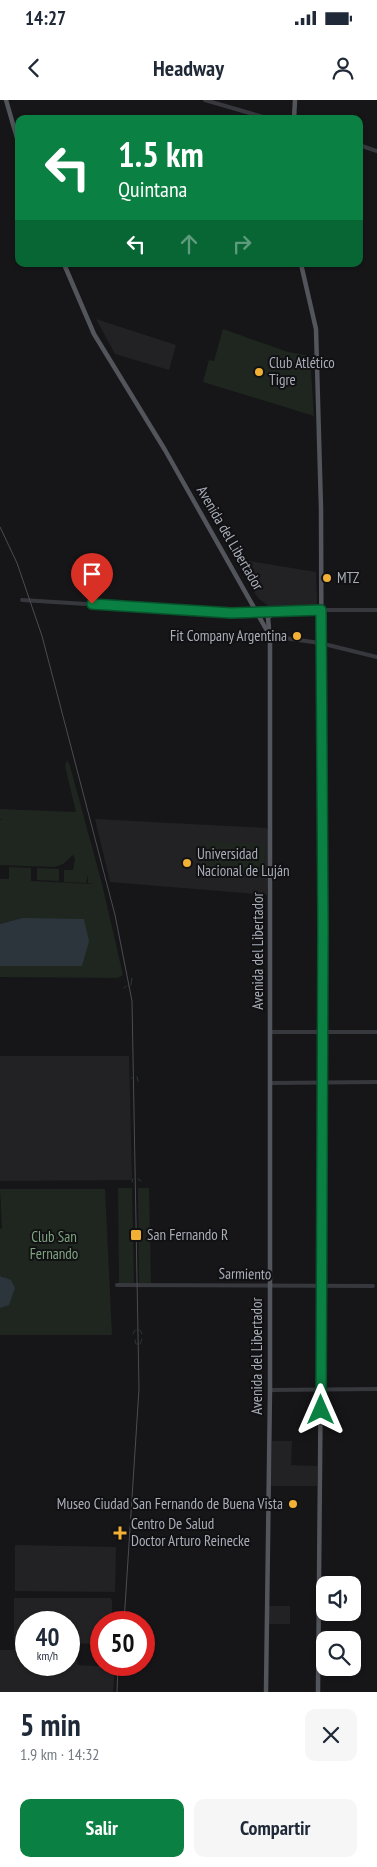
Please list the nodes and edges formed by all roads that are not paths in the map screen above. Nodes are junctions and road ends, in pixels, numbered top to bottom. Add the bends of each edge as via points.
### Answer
1 (6, 100) edge
2 (205, 100) edge
3 (296, 100) edge
4 (256, 115) edge
5 (294, 115) edge
6 (15, 131) edge
7 (363, 146) edge
8 (377, 151) edge
9 (65, 267) edge
10 (302, 267) edge
11 (22, 600) dead end
12 (254, 604) junction
13 (321, 610) junction
14 (377, 610) edge
15 (258, 612) junction
16 (270, 612) junction
17 (270, 636) junction
18 (320, 643) junction
19 (377, 657) edge
20 (271, 1032) junction
21 (322, 1032) junction
22 (377, 1032) edge
23 (377, 1082) edge
24 (271, 1083) junction
25 (322, 1083) junction
26 (117, 1285) dead end
27 (270, 1286) junction
28 (321, 1286) junction
29 (373, 1286) dead end
30 (321, 1389) junction
31 (377, 1389) edge
32 (270, 1390) junction
33 (266, 1692) edge
34 (318, 1692) edge

1 - 6 main road
2 - 4 street
3 - 5 main road
7 - 8 street
9 - 12 main road, Avenida del Libertador via 94,334
10 - 13 main road via 316,329
11 - 15 street
12 - 15 main road, Avenida del Libertador
12 - 16 main road
13 - 14 street
13 - 16 main road
13 - 18 main road
15 - 16 main road
15 - 17 main road, Avenida del Libertador
16 - 17 main road
17 - 18 street
17 - 20 main road, Avenida del Libertador
18 - 19 street
18 - 21 main road
20 - 21 street
20 - 24 main road, Avenida del Libertador
21 - 22 street
21 - 25 main road
23 - 25 street
24 - 25 street
24 - 27 main road, Avenida del Libertador
25 - 28 main road
26 - 27 street, Sarmiento
27 - 28 street, Sarmiento
27 - 32 main road, Avenida del Libertador
28 - 29 street, Sarmiento
28 - 30 main road
30 - 31 street
30 - 32 street
30 - 34 main road
32 - 33 main road, Avenida del Libertador

